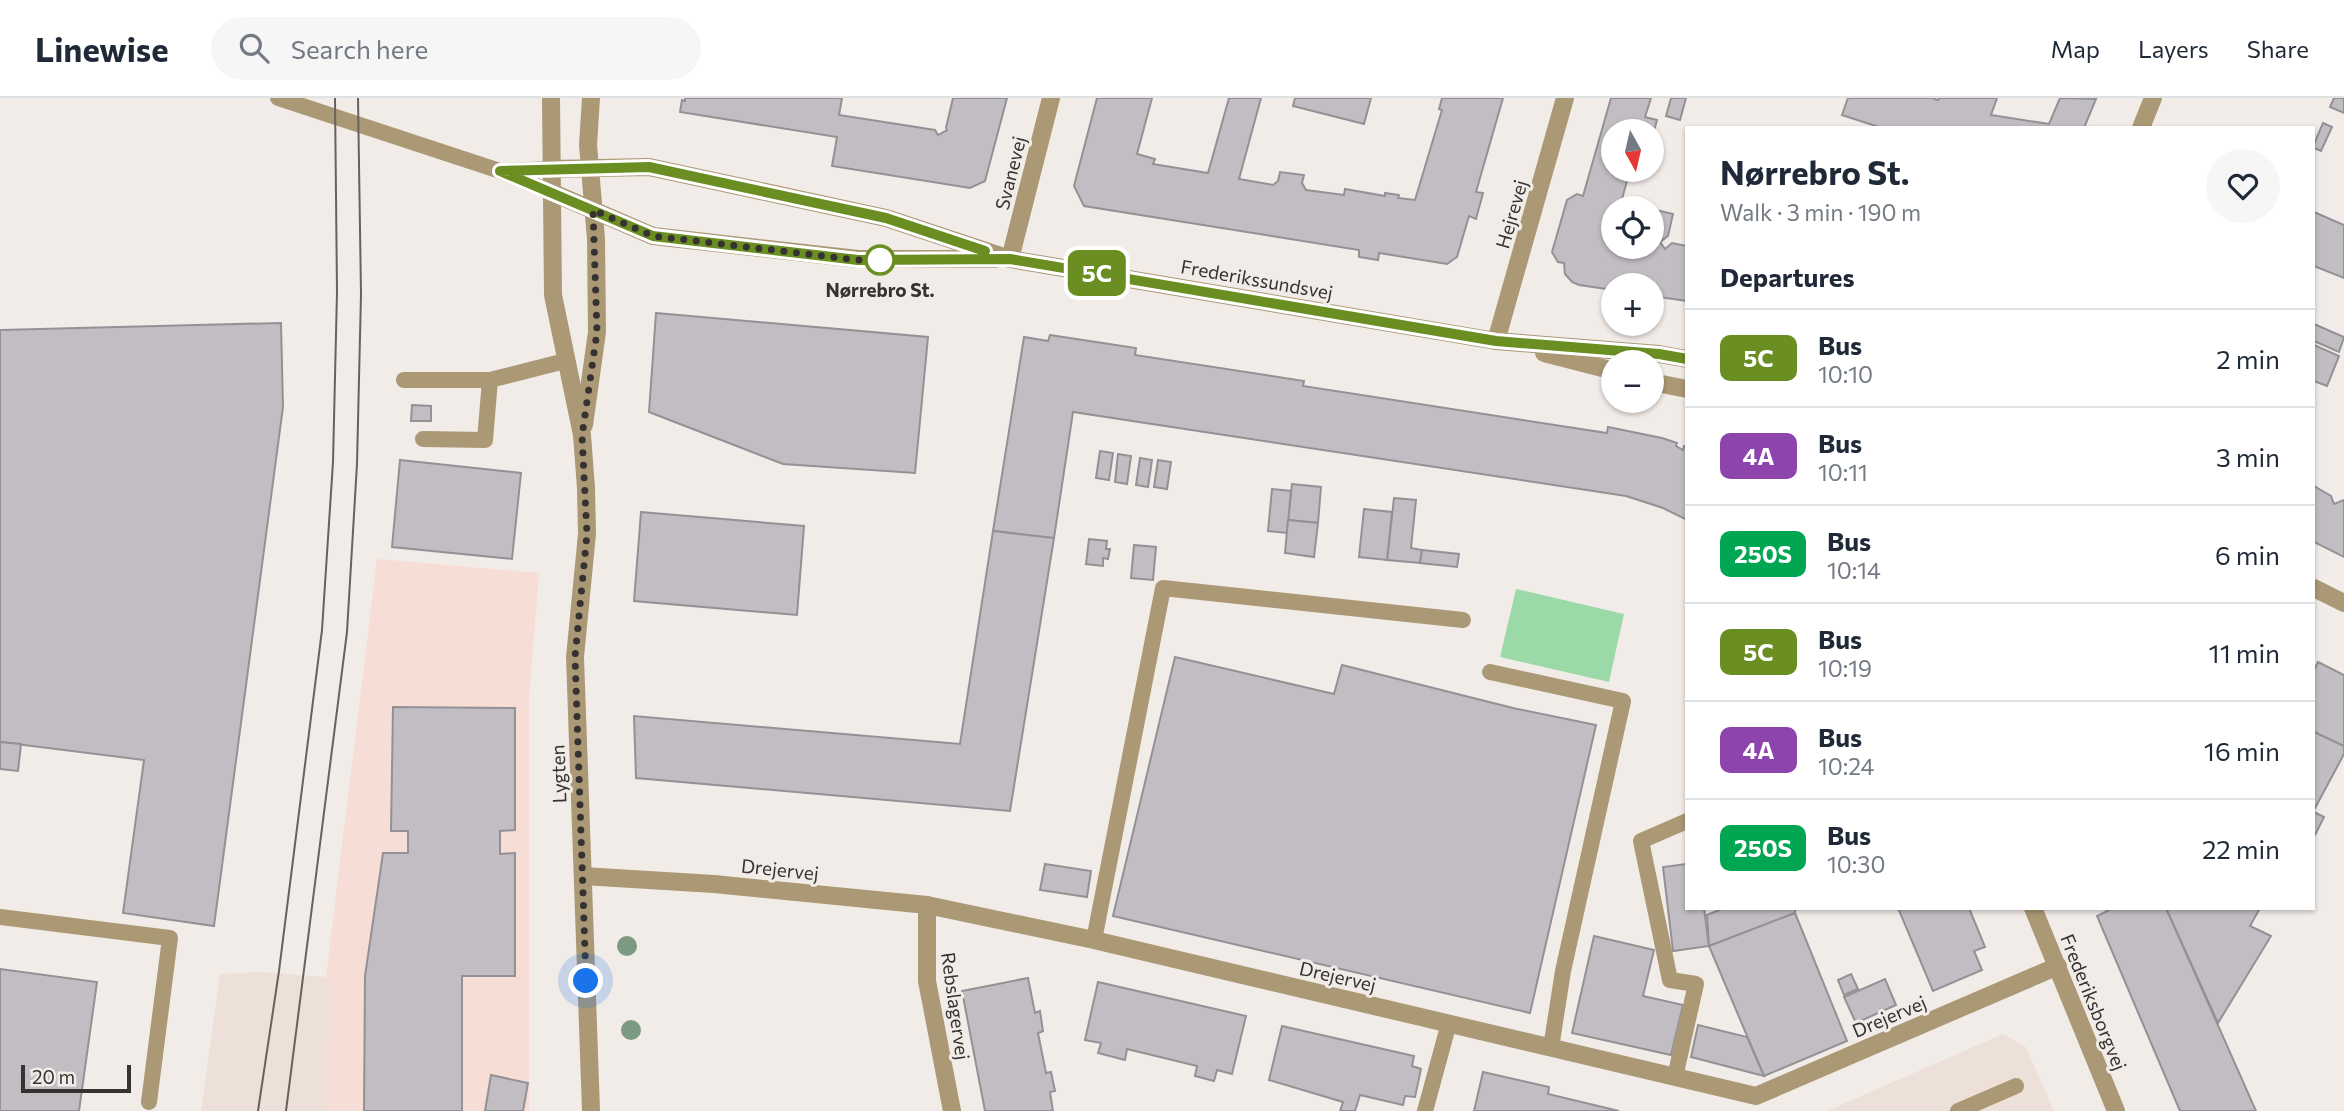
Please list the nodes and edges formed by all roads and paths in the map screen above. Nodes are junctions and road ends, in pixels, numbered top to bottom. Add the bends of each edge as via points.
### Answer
1 (278, 98) edge
2 (551, 98) edge
3 (591, 98) edge
4 (1051, 98) edge
5 (1565, 98) edge
6 (2153, 98) edge
7 (2142, 126) edge
8 (589, 168) junction
9 (551, 169) junction
10 (500, 171) junction
11 (551, 192) junction
12 (593, 210) junction
13 (1010, 259) junction
14 (1496, 341) junction
15 (1685, 359) edge
16 (565, 362) junction
17 (1601, 368) edge
18 (404, 380) dead end
19 (490, 380) junction
20 (1664, 384) edge
21 (1685, 389) edge
22 (582, 436) junction
23 (423, 439) dead end
24 (2315, 588) edge
25 (2344, 603) edge
26 (1462, 620) dead end
27 (1490, 672) dead end
28 (1685, 822) edge
29 (583, 876) junction
30 (927, 905) junction
31 (2033, 910) edge
32 (0, 917) edge
33 (1094, 940) junction
34 (2058, 966) junction
35 (1449, 1023) junction
36 (1551, 1048) junction
37 (1675, 1077) junction
38 (2016, 1086) dead end
39 (149, 1102) dead end
40 (591, 1111) edge
41 (952, 1111) edge
42 (1425, 1111) edge
43 (1958, 1111) edge
44 (2116, 1111) edge

1 - 10 lane
2 - 9 street, Lygten
3 - 8 street, Lygten
4 - 13 street, Svanevej
5 - 14 street, Hejrevej
6 - 7 street
8 - 9 street, Frederikssundsvej
8 - 12 street, Lygten
8 - 13 street, Frederikssundsvej via 649,167 886,218
9 - 10 lane
9 - 11 street, Lygten
10 - 11 lane
11 - 12 street, Frederikssundsvej
11 - 16 street, Lygten via 553,295
12 - 13 street, Frederikssundsvej via 653,236 675,239 858,260
12 - 22 street, Lygten via 597,332
13 - 14 street, Frederikssundsvej
14 - 15 street, Frederikssundsvej
14 - 17 street, Frederikssundsvej
16 - 19 lane
16 - 22 street, Lygten
18 - 19 lane
19 - 23 lane via 485,440
20 - 21 street
22 - 29 street, Lygten via 587,534 575,657
24 - 25 street
26 - 33 lane via 1163,588
27 - 36 lane via 1623,701 1563,971
28 - 37 lane via 1641,841 1670,981 1696,984
29 - 30 street, Drejervej
29 - 40 street, Lygten
30 - 33 street, Drejervej
30 - 41 street, Rebslagervej via 927,981
31 - 34 street, Frederiksborgvej
32 - 39 lane via 170,938
33 - 35 street, Drejervej
34 - 37 street, Drejervej via 1756,1096
34 - 44 street, Frederiksborgvej
35 - 36 street, Drejervej
35 - 42 lane
36 - 37 street, Drejervej
38 - 43 lane

